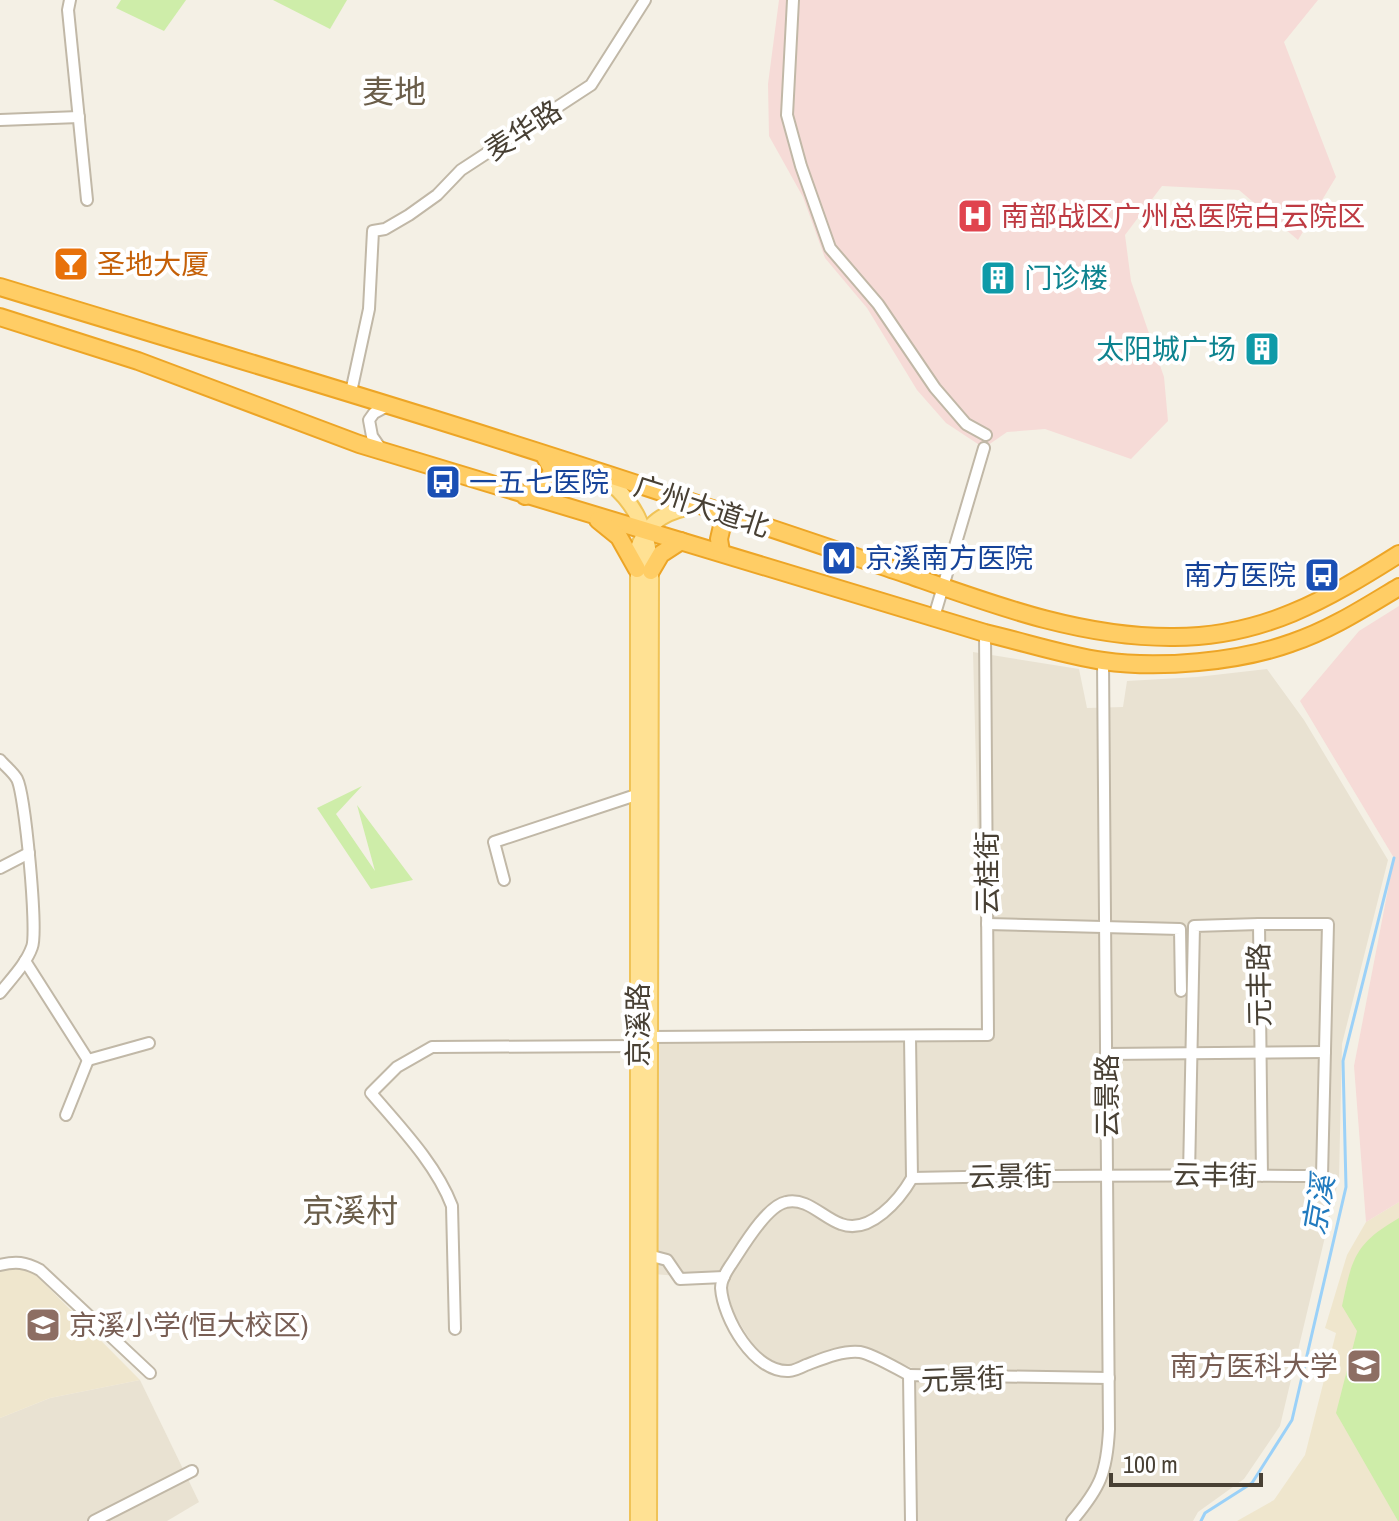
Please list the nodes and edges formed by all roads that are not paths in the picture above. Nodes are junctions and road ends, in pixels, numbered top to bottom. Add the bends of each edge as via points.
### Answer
1 (70, 0) edge
2 (645, 0) edge
3 (793, 0) edge
4 (79, 117) junction
5 (0, 120) edge
6 (87, 200) dead end
7 (0, 287) edge
8 (0, 317) edge
9 (351, 392) junction
10 (393, 405) junction
11 (986, 435) dead end
12 (984, 448) dead end
13 (382, 451) junction
14 (544, 455) junction
15 (588, 469) junction
16 (525, 496) junction
17 (699, 504) junction
18 (582, 511) junction
19 (737, 517) junction
20 (645, 530) junction
21 (681, 541) junction
22 (721, 552) junction
23 (1399, 554) edge
24 (644, 570) junction
25 (942, 587) junction
26 (1399, 587) edge
27 (934, 617) junction
28 (985, 633) junction
29 (1103, 661) junction
30 (0, 760) edge
31 (639, 794) junction
32 (29, 853) junction
33 (0, 868) edge
34 (504, 880) dead end
35 (987, 924) junction
36 (1259, 924) junction
37 (1105, 927) junction
38 (25, 961) junction
39 (1181, 991) dead end
40 (0, 993) edge
41 (910, 1037) junction
42 (644, 1041) junction
43 (149, 1043) dead end
44 (1325, 1052) junction
45 (1192, 1053) junction
46 (1260, 1053) junction
47 (1106, 1054) junction
48 (88, 1060) junction
49 (66, 1115) dead end
50 (1107, 1174) junction
51 (1189, 1175) junction
52 (1262, 1176) junction
53 (1322, 1176) joint
54 (912, 1178) junction
55 (648, 1255) junction
56 (0, 1265) edge
57 (724, 1277) junction
58 (455, 1329) dead end
59 (150, 1373) dead end
60 (909, 1375) junction
61 (1109, 1378) junction
62 (192, 1471) dead end
63 (94, 1521) edge
64 (638, 1521) edge
65 (649, 1521) edge
66 (911, 1521) edge
67 (1072, 1521) edge

1 - 4 street
2 - 9 street, 麦华路 via 591,85 461,170 409,215 373,231 369,309
3 - 11 street via 787,115 830,248 878,304 935,388 966,424
4 - 5 street
4 - 6 street
7 - 9 highway, 广州大道北
8 - 13 highway, 广州大道北 via 138,361
9 - 10 highway, 广州大道北
10 - 13 street via 379,409 369,420
10 - 14 highway, 广州大道北
12 - 25 street
13 - 16 highway, 广州大道北
14 - 15 highway, 广州大道北
14 - 16 highway via 551,476
15 - 17 highway, 广州大道北
15 - 20 main road, 京溪路 via 621,492
16 - 18 highway, 广州大道北
17 - 19 highway, 广州大道北
17 - 20 main road via 671,512
18 - 20 highway, 广州大道北
18 - 24 highway via 619,537
19 - 22 highway via 722,526
19 - 25 highway, 广州大道北
20 - 21 highway, 广州大道北
20 - 24 main road, 京溪路
21 - 22 highway, 广州大道北
21 - 24 highway
22 - 27 highway, 广州大道北
23 - 25 highway, 广州大道北 via 1287,616 1199,636 1077,627
24 - 31 main road, 京溪路
24 - 42 main road, 京溪路
25 - 27 street
26 - 29 highway, 广州大道北 via 1343,621 1267,650 1159,663
27 - 28 highway, 广州大道北
28 - 29 highway, 广州大道北
28 - 35 street, 云桂街
29 - 37 street, 云景路
30 - 32 street via 17,780
31 - 34 street via 494,842
31 - 42 main road, 京溪路
32 - 33 street
32 - 38 street via 34,944
35 - 37 street
35 - 41 street, 云桂街 via 988,1035
36 - 44 street, 元丰路 via 1328,924
36 - 45 street via 1194,926
36 - 46 street, 元丰路
37 - 39 street via 1180,929
37 - 47 street, 云景路
38 - 40 street
38 - 48 street
41 - 42 street, 云桂街
41 - 54 street
42 - 55 main road, 京溪路
42 - 58 street, 云桂街 via 432,1047 397,1067 371,1093 446,1190 452,1206
42 - 64 main road, 京溪路
43 - 48 street
44 - 46 street
44 - 53 street, 元丰路
45 - 46 street
45 - 47 street
45 - 51 street
46 - 52 street, 元丰路
47 - 50 street, 云景路
48 - 49 street
50 - 51 street, 云丰街
50 - 54 street, 云景街
50 - 61 street, 云景路
51 - 52 street, 云丰街
52 - 53 street, 云丰街
54 - 57 street via 879,1217 861,1224 843,1225 803,1203 785,1202 772,1210
55 - 57 street via 667,1260 680,1279
55 - 65 main road, 京溪路
56 - 59 street via 27,1263 40,1270
57 - 60 street via 727,1317 753,1354 769,1365 789,1371 860,1352
60 - 61 street, 元景街
60 - 66 street, 元景街
61 - 67 street, 云景路 via 1107,1462 1098,1487
62 - 63 street

